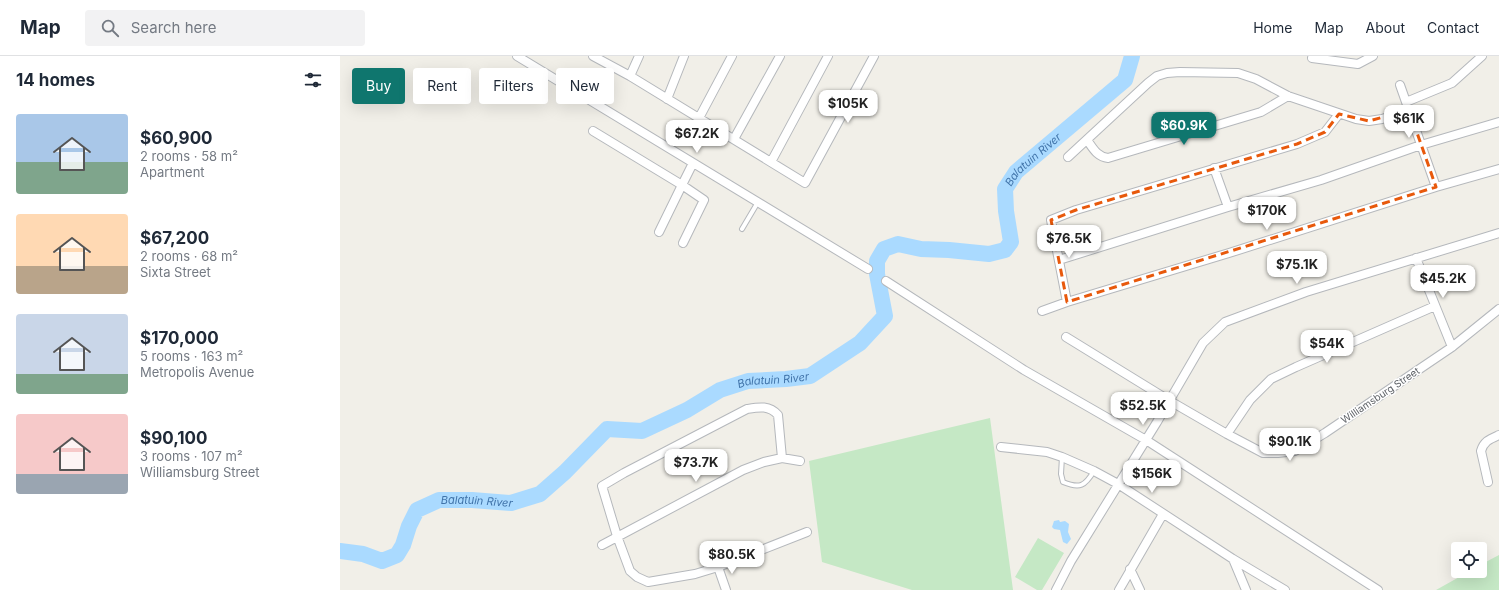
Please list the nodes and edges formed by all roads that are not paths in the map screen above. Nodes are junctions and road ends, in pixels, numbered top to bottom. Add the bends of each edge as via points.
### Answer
1 (517, 56) edge
2 (593, 56) edge
3 (639, 56) edge
4 (684, 56) edge
5 (732, 56) edge
6 (780, 56) edge
7 (828, 56) edge
8 (874, 56) edge
9 (1373, 56) edge
10 (1482, 56) edge
11 (1312, 58) dead end
12 (630, 76) junction
13 (1400, 85) dead end
14 (1288, 96) junction
15 (667, 98) junction
16 (1406, 102) junction
17 (1409, 110) junction
18 (1339, 114) junction
19 (698, 118) junction
20 (1499, 122) edge
21 (593, 131) dead end
22 (734, 139) junction
23 (1087, 140) junction
24 (1421, 145) junction
25 (1068, 157) dead end
26 (771, 162) junction
27 (693, 163) junction
28 (1214, 168) junction
29 (1499, 169) edge
30 (682, 185) junction
31 (1436, 186) junction
32 (758, 202) junction
33 (1228, 207) junction
34 (742, 229) dead end
35 (659, 232) dead end
36 (1499, 233) edge
37 (683, 243) dead end
38 (1416, 258) junction
39 (1059, 260) junction
40 (868, 269) dead end
41 (886, 281) dead end
42 (1066, 302) junction
43 (1435, 306) junction
44 (1499, 309) edge
45 (1042, 311) dead end
46 (1066, 337) dead end
47 (1452, 347) junction
48 (1170, 401) junction
49 (1228, 434) junction
50 (1499, 435) edge
51 (1146, 440) junction
52 (1001, 447) dead end
53 (1062, 457) junction
54 (782, 458) junction
55 (800, 461) dead end
56 (1094, 471) junction
57 (1488, 482) dead end
58 (1118, 484) junction
59 (1163, 514) junction
60 (807, 532) dead end
61 (617, 536) junction
62 (602, 545) dead end
63 (1233, 559) junction
64 (718, 567) junction
65 (1130, 569) junction
66 (726, 590) edge
67 (1056, 590) edge
68 (1118, 590) edge
69 (1140, 590) edge
70 (1246, 590) edge
71 (1284, 590) edge
72 (1378, 590) edge

1 - 27 street
2 - 12 street
3 - 12 street
4 - 15 street
5 - 19 street
6 - 22 street
7 - 26 street
8 - 26 street via 805,183
9 - 11 street via 1358,64
10 - 16 street via 1452,83
12 - 15 street
13 - 16 street
14 - 18 street
14 - 23 street via 1261,112 1108,158 1097,154
14 - 23 street via 1256,79 1238,73 1167,73 1157,76 1148,83
15 - 19 street
16 - 17 street
17 - 18 street via 1368,121
17 - 24 street
18 - 28 street via 1325,132 1297,144
19 - 22 street
20 - 24 street
21 - 30 street
22 - 26 street
23 - 25 street
24 - 31 street
24 - 33 street via 1321,180
27 - 30 street
27 - 32 street
28 - 33 street
28 - 39 street via 1051,220
29 - 31 street
30 - 35 street
30 - 37 street via 704,200
31 - 42 street via 1229,253
32 - 34 lane
32 - 40 street
33 - 39 street
36 - 38 street
38 - 43 street
38 - 48 street via 1306,292 1225,322 1203,343
39 - 42 street
41 - 51 street via 1024,370
42 - 45 street
43 - 47 street
43 - 49 street via 1271,379 1250,400
44 - 47 street, Williamsburg Street
46 - 48 street, Williamsburg Street
47 - 49 street, Williamsburg Street via 1295,451 1263,453
48 - 49 street, Williamsburg Street
48 - 51 street
50 - 57 street via 1486,441 1482,446
51 - 58 street
51 - 72 street
52 - 53 street via 1047,452
53 - 56 street
53 - 56 lane via 1060,474 1063,482 1072,486 1081,486
54 - 55 street
54 - 61 street via 743,470
54 - 61 street via 778,415 769,408 747,409 602,486
56 - 58 street
58 - 59 street
58 - 67 street
59 - 63 street
59 - 65 street
60 - 64 street
61 - 62 street
61 - 64 street via 630,571 643,581 695,574
63 - 70 street
63 - 71 street
64 - 66 street
65 - 68 street
65 - 69 street

